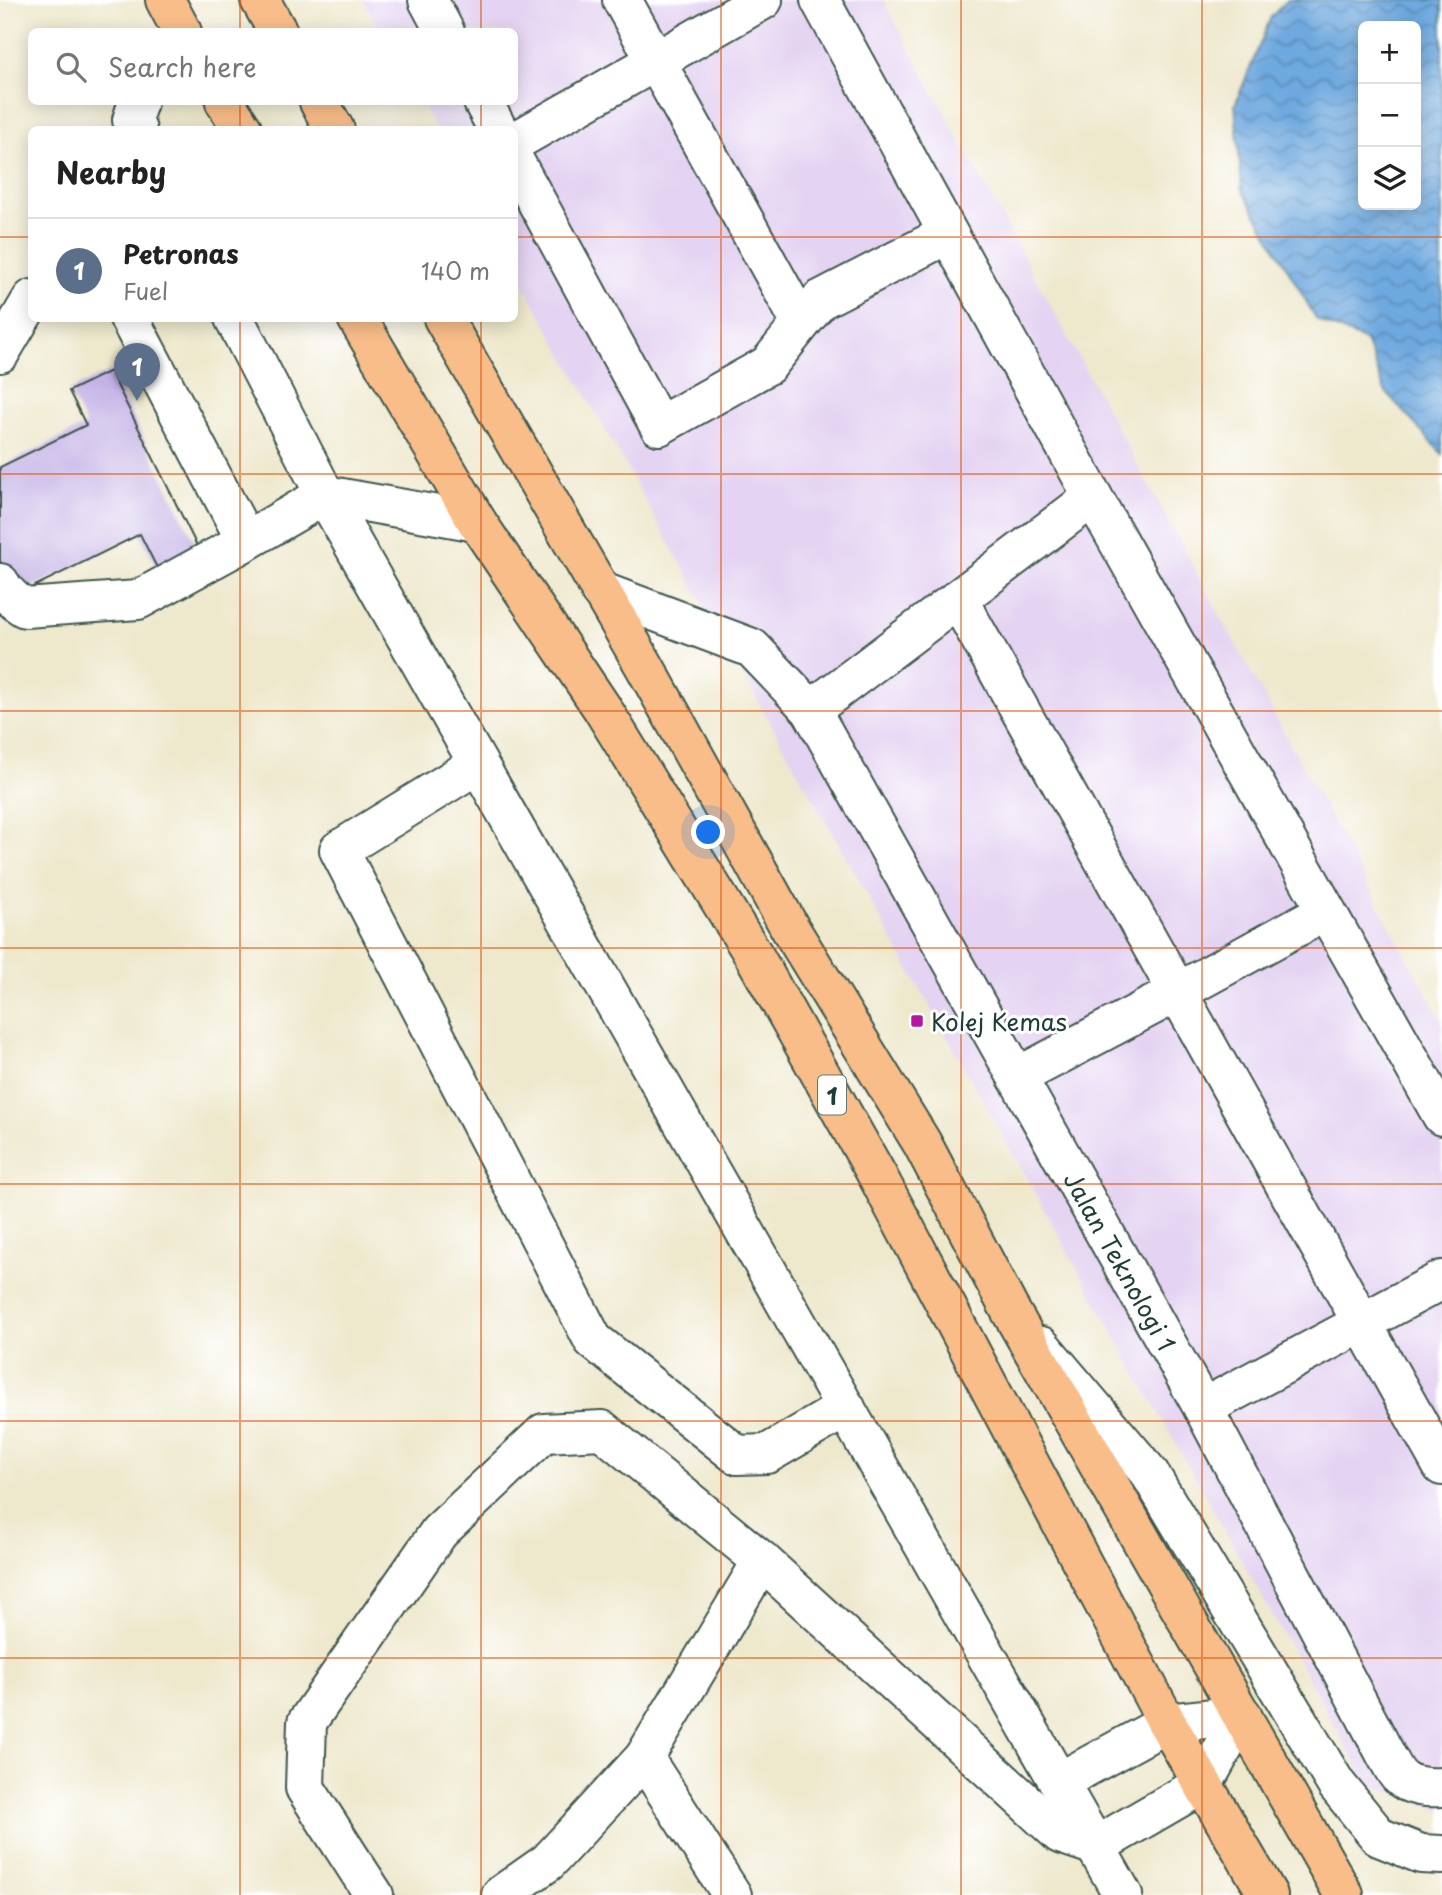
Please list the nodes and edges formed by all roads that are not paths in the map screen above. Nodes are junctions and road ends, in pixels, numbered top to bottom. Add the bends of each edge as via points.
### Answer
1 (260, 0) edge
2 (428, 0) edge
3 (622, 0) edge
4 (763, 0) edge
5 (820, 0) edge
6 (276, 28) edge
7 (443, 28) edge
8 (656, 62) junction
9 (227, 105) edge
10 (321, 105) edge
11 (485, 105) edge
12 (240, 126) edge
13 (333, 126) edge
14 (496, 126) edge
15 (518, 140) edge
16 (518, 167) edge
17 (948, 233) junction
18 (28, 306) edge
19 (131, 322) edge
20 (236, 322) edge
21 (359, 322) edge
22 (445, 322) edge
23 (801, 323) junction
24 (0, 353) edge
25 (325, 495) junction
26 (1093, 497) junction
27 (477, 522) junction
28 (246, 541) junction
29 (0, 583) edge
30 (600, 591) junction
31 (958, 599) junction
32 (811, 710) junction
33 (478, 764) junction
34 (1326, 911) junction
35 (1178, 992) junction
36 (1017, 1077) junction
37 (1442, 1116) edge
38 (1442, 1280) edge
39 (1010, 1310) junction
40 (1362, 1322) junction
41 (846, 1408) junction
42 (1203, 1408) junction
43 (1442, 1466) edge
44 (762, 1560) junction
45 (1242, 1715) junction
46 (1167, 1723) junction
47 (644, 1758) junction
48 (1059, 1782) junction
49 (1203, 1784) junction
50 (1442, 1787) edge
51 (1096, 1846) junction
52 (1442, 1855) edge
53 (374, 1895) edge
54 (501, 1895) edge
55 (732, 1895) edge
56 (1123, 1895) edge
57 (1268, 1895) edge
58 (1344, 1895) edge

1 - 6 highway
2 - 7 street
3 - 8 street
4 - 8 street
5 - 17 street
8 - 15 street
8 - 23 street
9 - 12 highway
10 - 13 highway
11 - 14 street
16 - 23 street via 659,426 768,365
17 - 23 street via 820,300
17 - 26 street
18 - 24 street
19 - 28 street
20 - 25 street
21 - 27 highway, 1
22 - 30 highway, 1
25 - 27 street
25 - 28 street
25 - 33 street
26 - 31 street
26 - 34 street
27 - 46 highway, 1 via 602,708 756,959 877,1175
28 - 29 street via 138,600 25,608
30 - 32 street, Jalan Teknologi 1 via 752,648
30 - 39 highway, 1 via 791,929 922,1143
31 - 32 street
31 - 35 street
32 - 36 street, Jalan Teknologi 1
33 - 41 street
33 - 41 street via 339,850 593,1340 737,1455 767,1454
34 - 35 street
34 - 37 street
35 - 36 street
35 - 40 street
36 - 42 street, Jalan Teknologi 1
38 - 40 street
39 - 45 highway, 1
39 - 52 street via 1150,1474 1336,1784 1379,1837 1421,1854
40 - 42 street
40 - 43 street
41 - 48 street
42 - 50 street, Jalan Teknologi 1 via 1399,1777 1429,1788
44 - 47 street
44 - 51 street via 1060,1834
44 - 53 street via 602,1430 544,1433 439,1532 307,1722 305,1788
45 - 46 street
45 - 49 street
45 - 58 highway, 1
46 - 48 street
46 - 49 highway, 1
47 - 54 street via 548,1862
47 - 55 street
48 - 51 street
49 - 51 street
49 - 57 highway, 1
51 - 56 street

